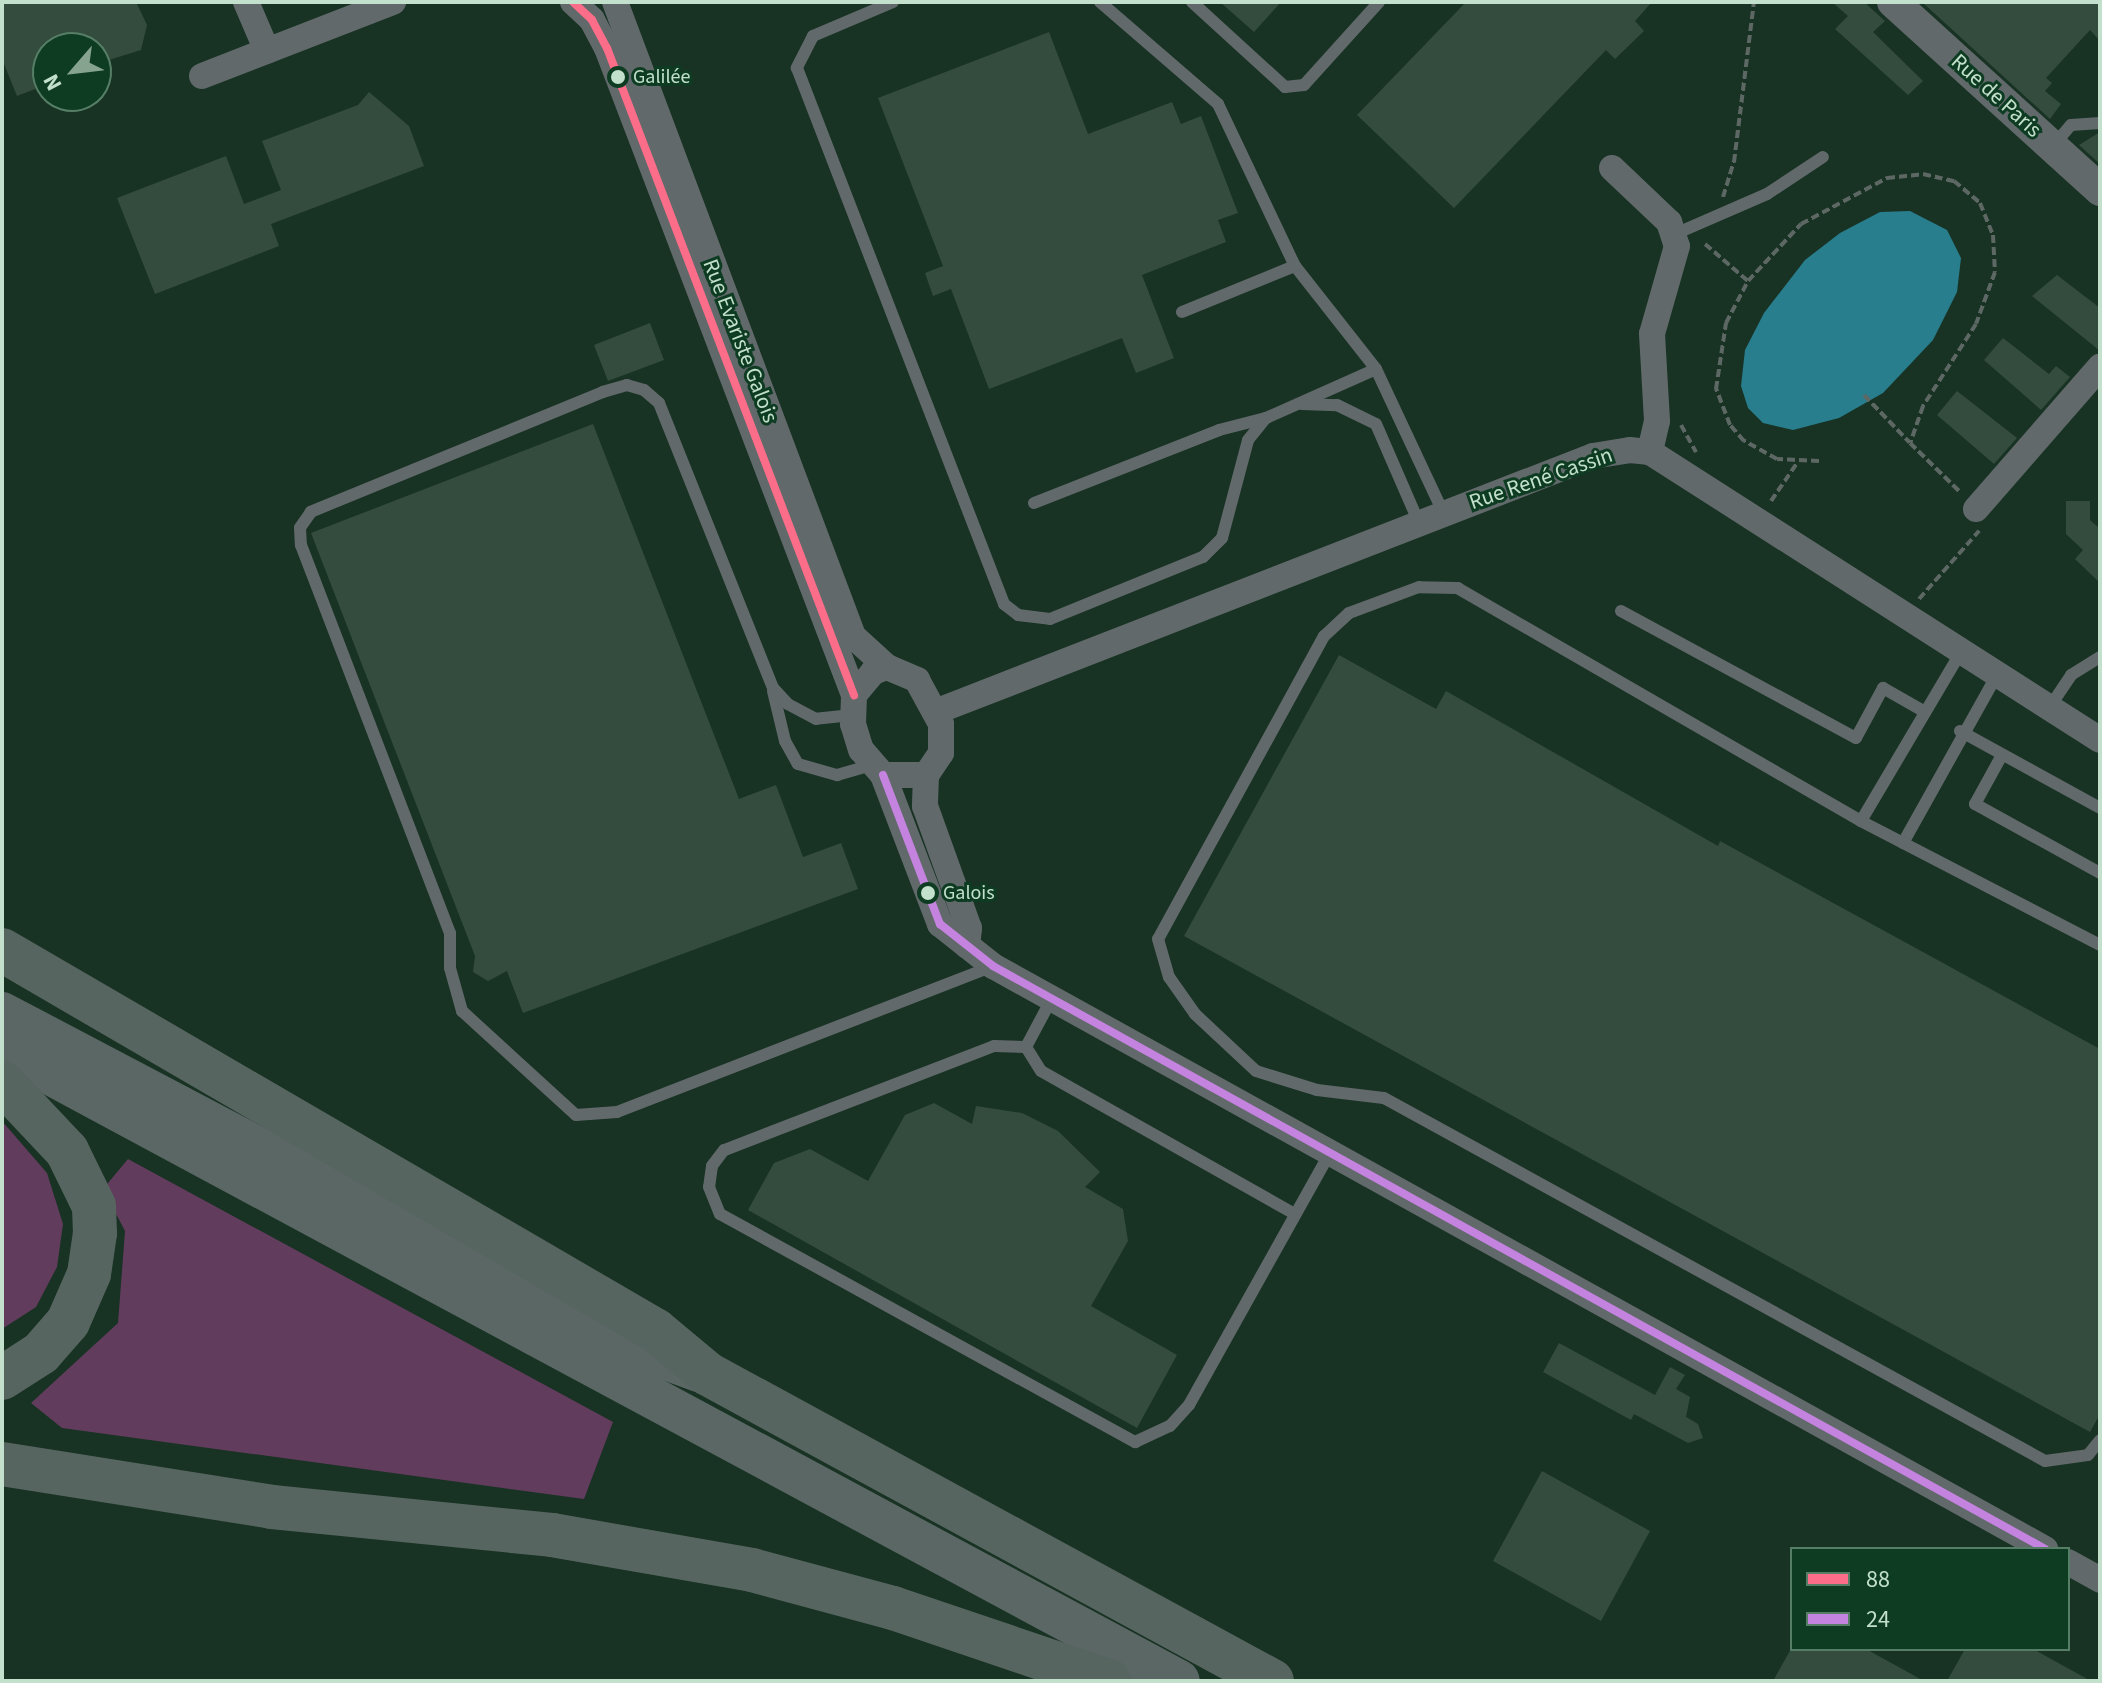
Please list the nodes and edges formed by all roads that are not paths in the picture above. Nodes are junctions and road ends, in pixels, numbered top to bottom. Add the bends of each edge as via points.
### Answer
1 (246, 2) edge
2 (393, 2) edge
3 (573, 2) edge
4 (615, 2) edge
5 (893, 2) edge
6 (1100, 2) edge
7 (1192, 2) edge
8 (1379, 2) edge
9 (1893, 2) edge
10 (267, 51) junction
11 (202, 76) dead end
12 (2100, 123) edge
13 (2052, 147) junction
14 (1823, 157) dead end
15 (1612, 168) dead end
16 (2100, 190) edge
17 (1675, 234) junction
18 (1295, 266) junction
19 (1182, 312) dead end
20 (2100, 367) edge
21 (1376, 369) junction
22 (1299, 404) junction
23 (1266, 418) junction
24 (1650, 452) junction
25 (1034, 503) dead end
26 (1976, 509) road end
27 (1432, 519) junction
28 (1621, 611) dead end
29 (1961, 652) junction
30 (2100, 657) edge
31 (887, 667) junction
32 (1997, 675) junction
33 (773, 688) junction
34 (853, 705) junction
35 (2049, 708) junction
36 (935, 712) junction
37 (1925, 712) junction
38 (1960, 731) junction
39 (2100, 740) edge
40 (2002, 755) junction
41 (878, 770) junction
42 (926, 775) junction
43 (2100, 808) edge
44 (1861, 821) junction
45 (1903, 843) junction
46 (2100, 873) edge
47 (2100, 945) edge
48 (967, 946) junction
49 (2, 950) edge
50 (993, 966) junction
51 (1051, 1000) junction
52 (2, 1013) edge
53 (1026, 1047) junction
54 (2, 1048) edge
55 (2, 1082) edge
56 (1329, 1154) junction
57 (1295, 1214) junction
58 (708, 1374) junction
59 (2, 1378) edge
60 (2100, 1440) edge
61 (2, 1464) edge
62 (2041, 1547) edge
63 (2070, 1563) edge
64 (2100, 1580) edge
65 (1109, 1681) edge
66 (1179, 1681) edge
67 (1272, 1681) edge

1 - 10 street
2 - 10 street
3 - 34 street, Rue Evariste Galois via 592,20 607,48
4 - 31 street, Rue Evariste Galois via 853,636
5 - 23 lane via 813,36 797,68 1004,604 1018,615 1050,619 1203,557 1222,538 1248,440
6 - 18 lane via 1218,104
7 - 8 lane via 1285,87 1304,85
9 - 13 street, Rue de Paris
10 - 11 street
12 - 13 lane via 2071,125
13 - 16 street, Rue de Paris
14 - 17 lane via 1714,219
15 - 17 street
17 - 24 street via 1677,259 1652,334 1657,421
18 - 19 lane
18 - 21 lane
20 - 26 street
21 - 22 lane
21 - 27 lane
22 - 23 lane
22 - 27 lane via 1337,405 1376,424
23 - 25 lane via 1219,430
24 - 27 street, Rue René Cassin via 1593,456
24 - 29 street
27 - 36 street, Rue René Cassin
28 - 37 lane via 1856,738 1883,688
29 - 32 street
29 - 37 lane
30 - 35 lane via 2071,675
31 - 34 street via 873,672
31 - 36 street, Rue Evariste Galois via 917,680
32 - 35 street
32 - 38 lane
33 - 34 lane via 788,704 816,719
33 - 41 lane via 785,741 798,764 837,775
33 - 50 lane via 659,403 644,390 627,385 603,392 311,512 300,528 301,545 450,933 450,968 462,1011 576,1115 617,1112
34 - 41 street, Rue Evariste Galois via 861,750
35 - 39 street
36 - 42 street, Rue Evariste Galois via 943,740
37 - 44 lane
38 - 40 lane
38 - 45 lane
40 - 43 lane
40 - 46 lane via 1975,804
41 - 42 street
41 - 48 street, Rue Evariste Galois via 940,924
42 - 48 street, Rue Evariste Galois via 925,806 969,928
44 - 45 lane
44 - 60 lane via 1458,588 1419,587 1349,613 1324,636 1158,939 1169,977 1195,1014 1256,1071 1317,1090 1384,1098 2045,1461 2088,1455
45 - 47 lane
48 - 50 street
49 - 58 highway via 655,1330
50 - 51 street
51 - 53 lane
51 - 56 street
52 - 58 highway via 644,1351
53 - 57 lane via 1041,1071
53 - 57 lane via 994,1046 724,1150 712,1166 709,1187 720,1214 1135,1442 1170,1426 1189,1405
54 - 66 highway
55 - 59 highway via 67,1151 94,1206 95,1233 89,1274 68,1322 35,1359
56 - 57 lane
56 - 62 street
58 - 67 highway
61 - 65 highway via 272,1507 552,1535 752,1570 893,1608
63 - 64 street

